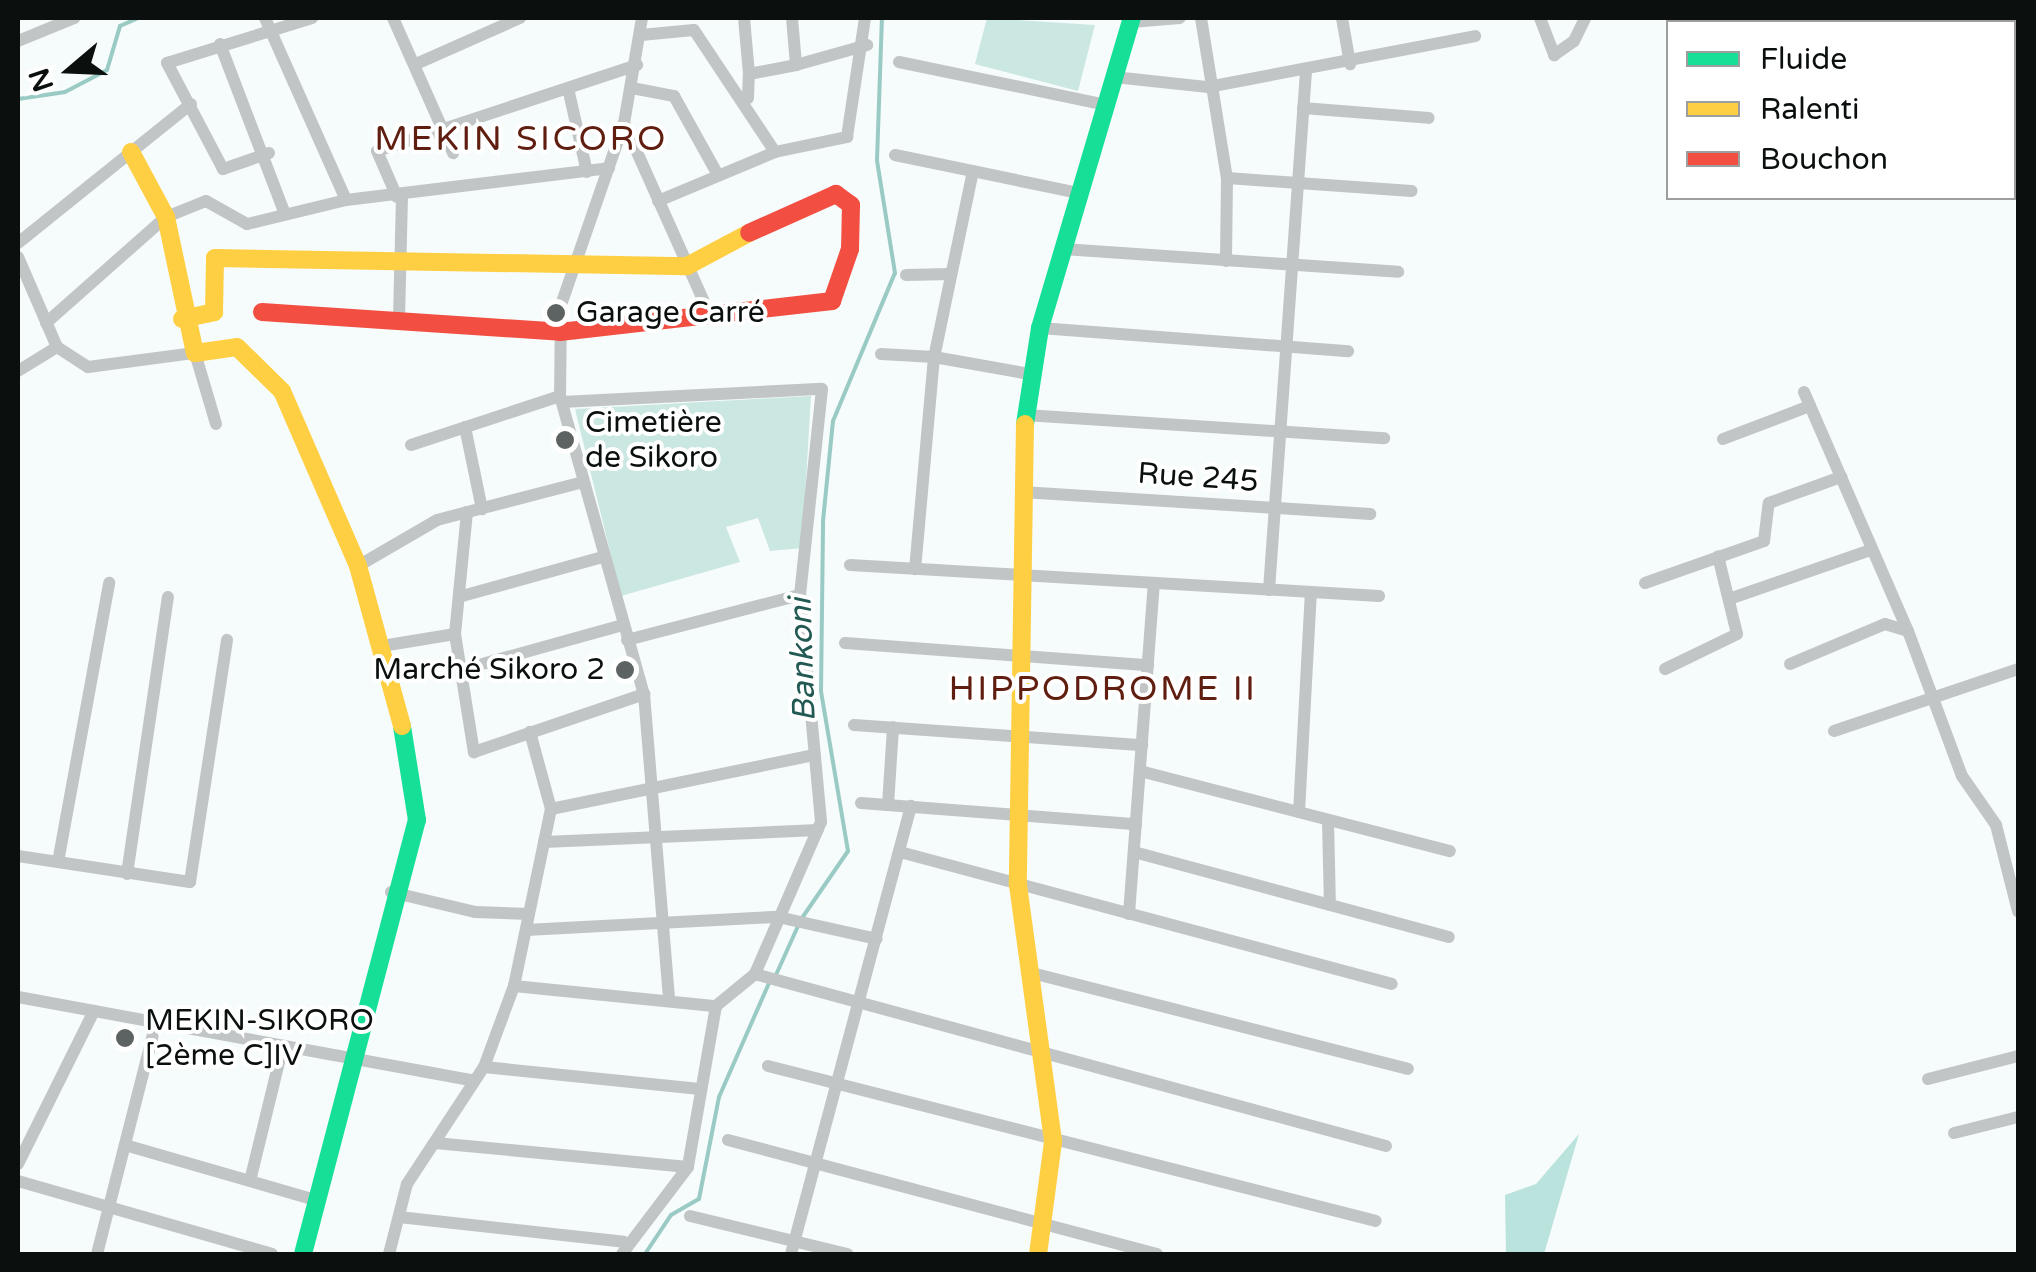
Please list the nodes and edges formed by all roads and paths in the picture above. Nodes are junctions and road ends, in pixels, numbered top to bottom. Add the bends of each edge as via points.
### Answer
1 (74, 18) edge
2 (312, 18) edge
3 (393, 18) edge
4 (520, 18) edge
5 (642, 18) edge
6 (744, 18) edge
7 (792, 18) edge
8 (865, 18) edge
9 (1180, 18) edge
10 (1200, 18) edge
11 (1342, 18) edge
12 (1540, 18) edge
13 (1585, 18) edge
14 (1131, 20) edge
15 (268, 23) edge
16 (641, 35) junction
17 (1475, 36) dead end
18 (18, 41) edge
19 (220, 44) junction
20 (867, 45) junction
21 (900, 62) dead end
22 (416, 64) junction
23 (1350, 64) junction
24 (637, 65) junction
25 (796, 65) junction
26 (1306, 71) junction
27 (748, 74) junction
28 (1114, 78) junction
29 (1208, 87) junction
30 (568, 88) junction
31 (632, 88) junction
32 (748, 99) junction
33 (192, 104) junction
34 (1106, 105) junction
35 (1303, 108) junction
36 (1428, 118) dead end
37 (624, 123) junction
38 (443, 126) junction
39 (131, 152) junction
40 (775, 152) junction
41 (269, 153) junction
42 (453, 153) dead end
43 (895, 155) dead end
44 (609, 168) junction
45 (973, 171) junction
46 (587, 172) junction
47 (718, 175) junction
48 (1227, 178) junction
49 (1298, 183) junction
50 (1412, 191) dead end
51 (1079, 193) junction
52 (400, 196) junction
53 (346, 200) junction
54 (658, 201) junction
55 (284, 212) junction
56 (166, 217) junction
57 (18, 243) edge
58 (1063, 249) junction
59 (18, 257) edge
60 (402, 260) junction
61 (1226, 260) junction
62 (571, 264) junction
63 (1292, 265) junction
64 (687, 266) junction
65 (1398, 272) dead end
66 (952, 274) junction
67 (906, 275) dead end
68 (22, 282) edge
69 (262, 312) dead end
70 (710, 315) junction
71 (182, 319) junction
72 (399, 319) junction
73 (46, 322) junction
74 (1040, 328) junction
75 (560, 332) junction
76 (1286, 344) junction
77 (57, 347) junction
78 (1348, 350) dead end
79 (195, 353) junction
80 (881, 354) dead end
81 (934, 357) junction
82 (18, 371) edge
83 (1029, 374) junction
84 (1804, 392) dead end
85 (561, 400) junction
86 (1810, 406) junction
87 (1025, 415) junction
88 (216, 424) dead end
89 (465, 428) junction
90 (1280, 431) junction
91 (1384, 438) dead end
92 (1723, 438) dead end
93 (411, 444) dead end
94 (1840, 478) junction
95 (584, 482) junction
96 (1022, 492) junction
97 (482, 508) junction
98 (1275, 508) junction
99 (467, 512) junction
100 (1370, 514) dead end
101 (1871, 550) junction
102 (604, 556) junction
103 (1718, 556) junction
104 (358, 566) junction
105 (850, 566) dead end
106 (916, 569) junction
107 (1020, 575) junction
108 (109, 583) dead end
109 (1154, 583) junction
110 (1645, 583) dead end
111 (1269, 590) junction
112 (1311, 592) junction
113 (800, 595) junction
114 (462, 596) junction
115 (1379, 596) dead end
116 (168, 597) dead end
117 (1732, 598) junction
118 (623, 625) junction
119 (1908, 631) junction
120 (454, 634) junction
121 (227, 640) dead end
122 (627, 640) junction
123 (845, 643) dead end
124 (382, 646) junction
125 (1018, 655) junction
126 (1790, 664) dead end
127 (1148, 665) junction
128 (1664, 668) dead end
129 (2018, 670) edge
130 (457, 671) junction
131 (1935, 692) junction
132 (644, 694) junction
133 (854, 724) dead end
134 (892, 727) junction
135 (1834, 731) dead end
136 (530, 732) junction
137 (1018, 736) junction
138 (1142, 746) junction
139 (815, 755) junction
140 (1140, 772) junction
141 (657, 782) junction
142 (861, 803) dead end
143 (888, 805) junction
144 (911, 806) junction
145 (552, 809) junction
146 (1299, 812) junction
147 (1018, 813) junction
148 (1328, 820) junction
149 (1136, 824) junction
150 (818, 830) junction
151 (660, 834) junction
152 (544, 842) junction
153 (1450, 851) dead end
154 (900, 852) junction
155 (1134, 852) junction
156 (18, 856) edge
157 (58, 862) junction
158 (127, 874) junction
159 (1018, 885) junction
160 (391, 892) junction
161 (1330, 904) junction
162 (2018, 911) edge
163 (529, 914) junction
164 (1129, 914) junction
165 (778, 918) junction
166 (666, 928) junction
167 (526, 930) junction
168 (1449, 937) dead end
169 (876, 939) junction
170 (1028, 972) junction
171 (755, 974) junction
172 (1392, 984) dead end
173 (514, 986) junction
174 (18, 997) edge
175 (669, 1001) junction
176 (858, 1004) junction
177 (716, 1006) junction
178 (94, 1011) junction
179 (156, 1022) junction
180 (284, 1046) junction
181 (1040, 1053) junction
182 (2018, 1056) edge
183 (350, 1058) junction
184 (768, 1066) dead end
185 (484, 1067) junction
186 (1408, 1069) dead end
187 (1928, 1078) dead end
188 (474, 1081) junction
189 (836, 1084) junction
190 (700, 1089) junction
191 (2018, 1117) edge
192 (1954, 1132) dead end
193 (728, 1140) dead end
194 (1053, 1142) junction
195 (435, 1143) junction
196 (125, 1145) junction
197 (1386, 1146) dead end
198 (815, 1161) junction
199 (18, 1164) edge
200 (688, 1167) junction
201 (18, 1181) edge
202 (250, 1181) junction
203 (316, 1200) junction
204 (109, 1208) junction
205 (690, 1216) dead end
206 (398, 1217) junction
207 (1376, 1220) dead end
208 (1045, 1224) junction
209 (221, 1248) edge
210 (623, 1248) edge
211 (793, 1248) edge
212 (97, 1254) edge
213 (272, 1254) edge
214 (303, 1254) edge
215 (388, 1254) edge
216 (846, 1254) edge
217 (1038, 1254) edge
218 (1157, 1254) edge

1 - 18 street
2 - 15 street
3 - 22 street
4 - 22 street
5 - 16 street
6 - 27 street
7 - 25 street
8 - 20 street
9 - 14 street
10 - 29 street
11 - 23 street
12 - 13 street via 1554,55 1574,42
14 - 28 street
15 - 19 street
15 - 53 street
16 - 24 street
16 - 32 street via 688,25
17 - 23 street
19 - 33 street via 167,64
19 - 41 street
20 - 25 street
20 - 40 street via 848,137
21 - 34 street
22 - 38 street
23 - 26 street
24 - 30 street
24 - 31 street
25 - 27 street
26 - 29 street
26 - 35 street
27 - 32 street
28 - 29 street
28 - 34 street
29 - 48 street
30 - 38 street
30 - 46 street
31 - 37 street
31 - 47 street via 674,96
32 - 40 street
33 - 39 street
33 - 41 street via 224,169
34 - 51 street
35 - 36 street
35 - 49 street
37 - 44 street
37 - 54 street
38 - 42 street
38 - 52 street via 377,151
39 - 56 street
39 - 57 street
40 - 47 street
41 - 55 street
43 - 45 street
44 - 46 street
44 - 62 street
45 - 51 street
45 - 66 street
46 - 52 street
47 - 54 street
48 - 49 street
48 - 61 street
49 - 50 street
49 - 63 street
51 - 58 street
52 - 53 street
52 - 60 street
53 - 55 street
54 - 64 street
55 - 56 street via 247,224 206,200
56 - 71 street
56 - 73 street
58 - 61 street
58 - 74 street
59 - 68 street
60 - 62 street
60 - 71 street via 215,258 214,312
60 - 72 street
61 - 63 street
62 - 64 street
62 - 75 street
63 - 65 street
63 - 76 street
64 - 70 street
64 - 70 street via 789,211 836,194 850,205 850,249 832,301
66 - 67 street
66 - 81 street
68 - 73 street
69 - 72 street
70 - 75 street
71 - 79 street
72 - 75 street
73 - 77 street
74 - 76 street
74 - 83 street
75 - 85 street
76 - 78 street
76 - 90 street
77 - 79 street via 88,367
77 - 82 street
79 - 88 street
79 - 104 street via 236,347 282,390
80 - 81 street
81 - 83 street
81 - 106 street
83 - 87 street
84 - 86 street
85 - 89 street
85 - 95 street
85 - 113 street via 822,389
86 - 92 street
86 - 94 street
87 - 90 street
87 - 96 street
89 - 93 street
89 - 97 street
90 - 91 street
90 - 98 street
94 - 101 street
94 - 103 street via 1769,503 1764,541
95 - 97 street
95 - 102 street
96 - 98 street, Rue 245
96 - 107 street
97 - 99 street
98 - 100 street, Rue 245
98 - 111 street
99 - 104 street
99 - 114 street
101 - 117 street
101 - 119 street
102 - 114 street
102 - 118 street
103 - 110 street
103 - 117 street
104 - 124 street
105 - 106 street
106 - 107 street
107 - 109 street
107 - 125 street
108 - 157 street
109 - 111 street
109 - 127 street
111 - 112 street
112 - 115 street
112 - 146 street
113 - 122 street
113 - 139 street
114 - 120 street
116 - 158 street
117 - 128 street via 1738,634
118 - 122 street
118 - 130 street
119 - 126 street via 1885,624
119 - 131 street
120 - 124 street
120 - 130 street
121 - 158 street via 190,882
122 - 132 street
123 - 125 street
124 - 160 street via 417,820
125 - 127 street
125 - 137 street
127 - 138 street
129 - 131 street
130 - 136 street via 474,752
131 - 135 street
131 - 162 street via 1962,776 1996,825
132 - 136 street
132 - 141 street
133 - 134 street
134 - 137 street
134 - 143 street
136 - 145 street
137 - 138 street
137 - 147 street
138 - 140 street
139 - 141 street
139 - 150 street
140 - 146 street
140 - 149 street
141 - 145 street
141 - 151 street
142 - 143 street
143 - 144 street
144 - 147 street
144 - 154 street
145 - 152 street
146 - 148 street
147 - 149 street
147 - 159 street
148 - 153 street
148 - 161 street
149 - 155 street
150 - 151 street
150 - 165 street
151 - 152 street
151 - 166 street
152 - 163 street
154 - 159 street
154 - 169 street
155 - 161 street
155 - 164 street
156 - 157 street
157 - 158 street
159 - 164 street
159 - 170 street
160 - 163 street via 475,912
160 - 183 street
161 - 168 street
163 - 167 street
164 - 172 street
165 - 166 street
165 - 169 street
165 - 171 street
166 - 167 street
166 - 175 street
167 - 173 street
169 - 176 street
170 - 181 street
170 - 186 street
171 - 176 street via 796,979
171 - 177 street
173 - 175 street
173 - 185 street
174 - 178 street
175 - 177 street
176 - 181 street
176 - 189 street
177 - 190 street
178 - 179 street
178 - 199 street
179 - 180 street
179 - 196 street
180 - 183 street
180 - 202 street
181 - 194 street
181 - 197 street
182 - 187 street
183 - 188 street
183 - 203 street
184 - 189 street
185 - 188 street
185 - 190 street
188 - 195 street
189 - 194 street
189 - 198 street
190 - 200 street
191 - 192 street
193 - 198 street
194 - 207 street
194 - 208 street
195 - 200 street
195 - 206 street
196 - 202 street
196 - 204 street
198 - 208 street
198 - 211 street
200 - 210 street
201 - 204 street
202 - 203 street
203 - 214 street
204 - 209 street
204 - 212 street
205 - 211 street
206 - 210 street
206 - 215 street
208 - 217 street
208 - 218 street
209 - 213 street
211 - 216 street

